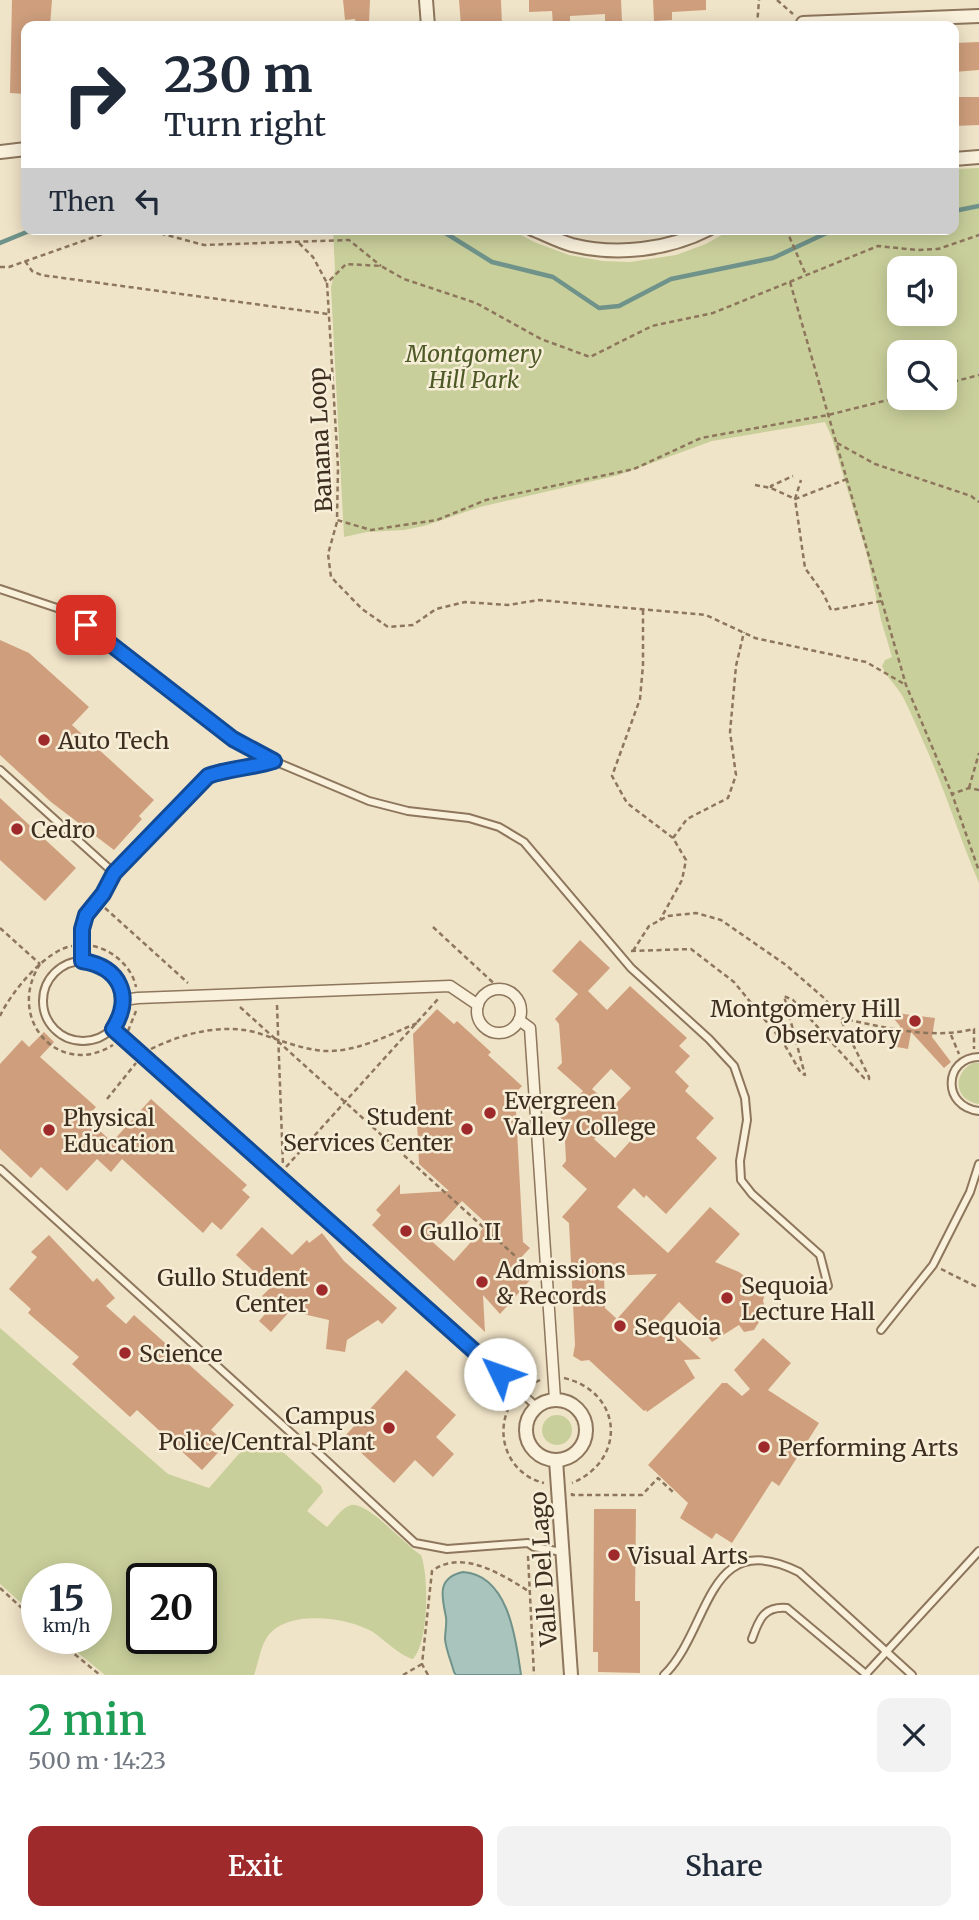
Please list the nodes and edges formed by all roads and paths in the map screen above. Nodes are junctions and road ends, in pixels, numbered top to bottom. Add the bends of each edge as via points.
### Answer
1 (426, 0) edge
2 (759, 0) edge
3 (777, 0) edge
4 (979, 16) edge
5 (428, 21) edge
6 (757, 21) edge
7 (801, 21) edge
8 (853, 21) edge
9 (21, 150) edge
10 (0, 152) edge
11 (979, 158) edge
12 (959, 159) edge
13 (100, 235) edge
14 (166, 235) edge
15 (547, 235) edge
16 (698, 235) edge
17 (789, 235) edge
18 (979, 235) edge
19 (297, 241) junction
20 (25, 261) junction
21 (381, 266) junction
22 (0, 268) edge
23 (806, 275) junction
24 (790, 282) junction
25 (327, 283) junction
26 (328, 314) junction
27 (979, 375) edge
28 (957, 381) edge
29 (887, 400) edge
30 (828, 415) junction
31 (836, 442) junction
32 (793, 476) dead end
33 (846, 479) junction
34 (801, 480) dead end
35 (755, 485) dead end
36 (771, 488) junction
37 (795, 499) junction
38 (979, 502) edge
39 (337, 520) junction
40 (0, 589) edge
41 (882, 601) junction
42 (643, 610) junction
43 (744, 632) junction
44 (906, 685) junction
45 (979, 753) edge
46 (274, 761) junction
47 (0, 770) edge
48 (969, 788) junction
49 (979, 790) edge
50 (952, 794) junction
51 (673, 838) junction
52 (979, 871) edge
53 (114, 873) junction
54 (97, 901) junction
55 (660, 920) junction
56 (433, 927) dead end
57 (0, 928) edge
58 (82, 945) junction
59 (617, 951) junction
60 (633, 951) junction
61 (82, 961) junction
62 (40, 964) junction
63 (450, 986) junction
64 (500, 989) junction
65 (276, 994) junction
66 (204, 996) junction
67 (227, 996) junction
68 (138, 998) junction
69 (123, 1000) junction
70 (478, 1004) junction
71 (0, 1016) edge
72 (840, 1018) junction
73 (519, 1020) junction
74 (416, 1023) junction
75 (113, 1029) junction
76 (951, 1035) junction
77 (122, 1038) junction
78 (278, 1041) junction
79 (142, 1056) junction
80 (976, 1057) edge
81 (964, 1061) junction
82 (107, 1099) dead end
83 (344, 1101) junction
84 (979, 1111) edge
85 (979, 1164) edge
86 (0, 1169) edge
87 (933, 1265) junction
88 (547, 1284) junction
89 (828, 1286) dead end
90 (979, 1288) edge
91 (881, 1330) dead end
92 (553, 1377) junction
93 (520, 1392) junction
94 (555, 1399) junction
95 (536, 1406) junction
96 (556, 1460) junction
97 (549, 1485) dead end
98 (674, 1493) dead end
99 (979, 1551) edge
100 (562, 1552) junction
101 (528, 1556) dead end
102 (0, 1588) edge
103 (530, 1592) junction
104 (21, 1607) edge
105 (752, 1639) dead end
106 (886, 1652) junction
107 (74, 1654) edge
108 (422, 1664) junction
109 (100, 1675) edge
110 (403, 1675) edge
111 (428, 1675) edge
112 (534, 1675) edge
113 (571, 1675) edge
114 (664, 1675) edge
115 (866, 1675) edge
116 (912, 1675) edge

1 - 5 street
2 - 6 path
3 - 7 path
4 - 8 street
9 - 10 street
11 - 12 street
13 - 20 path
14 - 19 path via 204,245
15 - 16 street via 572,245 617,251 652,248
17 - 23 path
18 - 23 path via 938,249 878,246
19 - 21 path via 349,240
19 - 25 path via 313,257
20 - 22 path
20 - 26 path via 41,275
21 - 24 path via 404,279 476,303 541,339 590,357 652,326 713,313
21 - 25 path via 346,264
23 - 24 path
24 - 30 path
25 - 26 path, Banana Loop
26 - 39 path, Banana Loop
27 - 28 path
29 - 30 path, Banana Loop
30 - 31 path
30 - 39 path, Banana Loop via 701,439 634,469 486,500 437,520 371,530
31 - 33 path
31 - 38 path via 875,464
32 - 36 path
33 - 37 path
33 - 41 path
34 - 37 path
35 - 36 path
36 - 37 path
37 - 41 path via 805,568 831,610
39 - 42 path via 328,554 331,578 362,609 388,626 413,625 436,608 465,602 508,605 539,600
40 - 46 lane via 57,608 86,625 233,739
41 - 44 path
42 - 43 path via 706,615
42 - 51 path via 640,699 612,776 627,803
43 - 44 path via 866,662
43 - 51 path via 730,732 736,775 728,798 687,819
44 - 50 path
45 - 48 path
46 - 53 lane via 208,776
46 - 59 lane via 369,800 499,827 524,842
47 - 53 lane
48 - 49 path
48 - 50 path
50 - 52 path
51 - 55 path via 686,860 682,880
53 - 54 lane
54 - 58 lane via 86,915
54 - 66 path
55 - 60 path via 649,926
55 - 72 path via 696,913 722,920 786,965
56 - 64 path
57 - 62 path
58 - 61 lane
58 - 62 path via 66,947
58 - 68 path via 114,955 135,981
59 - 60 path
59 - 89 lane via 734,1066 747,1119 741,1180 820,1255
60 - 72 path via 691,949 734,982 805,1075 784,996 793,1000 864,1079 869,1079
61 - 69 lane via 106,968 121,988
61 - 75 lane via 56,971 47,983 43,996 47,1017 60,1034 73,1040 87,1042
62 - 71 path
62 - 77 path via 28,993 30,1016 41,1036 68,1053 83,1055 104,1050
63 - 65 street
63 - 70 street
63 - 74 path
64 - 70 street via 486,993
64 - 73 street via 518,999
65 - 67 street
65 - 78 path
66 - 67 street
66 - 68 street
67 - 78 path
68 - 69 street
68 - 77 path via 134,1019
69 - 75 lane
70 - 73 street via 479,1019 488,1030 509,1030
72 - 76 path
73 - 88 street via 530,1028
74 - 78 path via 346,1049 325,1051
74 - 83 path
75 - 77 lane
76 - 80 path via 974,1029
76 - 81 path
77 - 79 lane
78 - 79 path via 258,1033 213,1030 170,1039
78 - 83 path
78 - 83 path via 283,1169
79 - 82 path
79 - 93 lane
80 - 81 lane
81 - 84 lane via 952,1076 951,1086 959,1104
83 - 88 path
85 - 87 lane
86 - 100 lane via 415,1543 447,1549 528,1543
87 - 90 path
87 - 91 lane
88 - 92 street
92 - 93 path via 531,1383
92 - 94 street
92 - 98 path via 575,1380 594,1392 610,1422 605,1455 592,1473 572,1483 572,1495 642,1495 658,1478
93 - 95 lane
93 - 97 path via 504,1418 506,1451 528,1477
94 - 95 street
94 - 96 street via 580,1411 587,1429 574,1454
95 - 96 street via 529,1415 529,1445 546,1459
96 - 100 street, Valle Del Lago
99 - 106 lane
100 - 113 street, Valle Del Lago
101 - 103 path
102 - 104 path
103 - 108 path via 474,1563 437,1567 431,1576
103 - 112 path
105 - 115 lane via 767,1612 787,1608
106 - 114 lane via 799,1572 765,1559 749,1560 716,1583 677,1663
106 - 115 lane
106 - 116 lane
107 - 109 path
108 - 110 path
108 - 111 path

